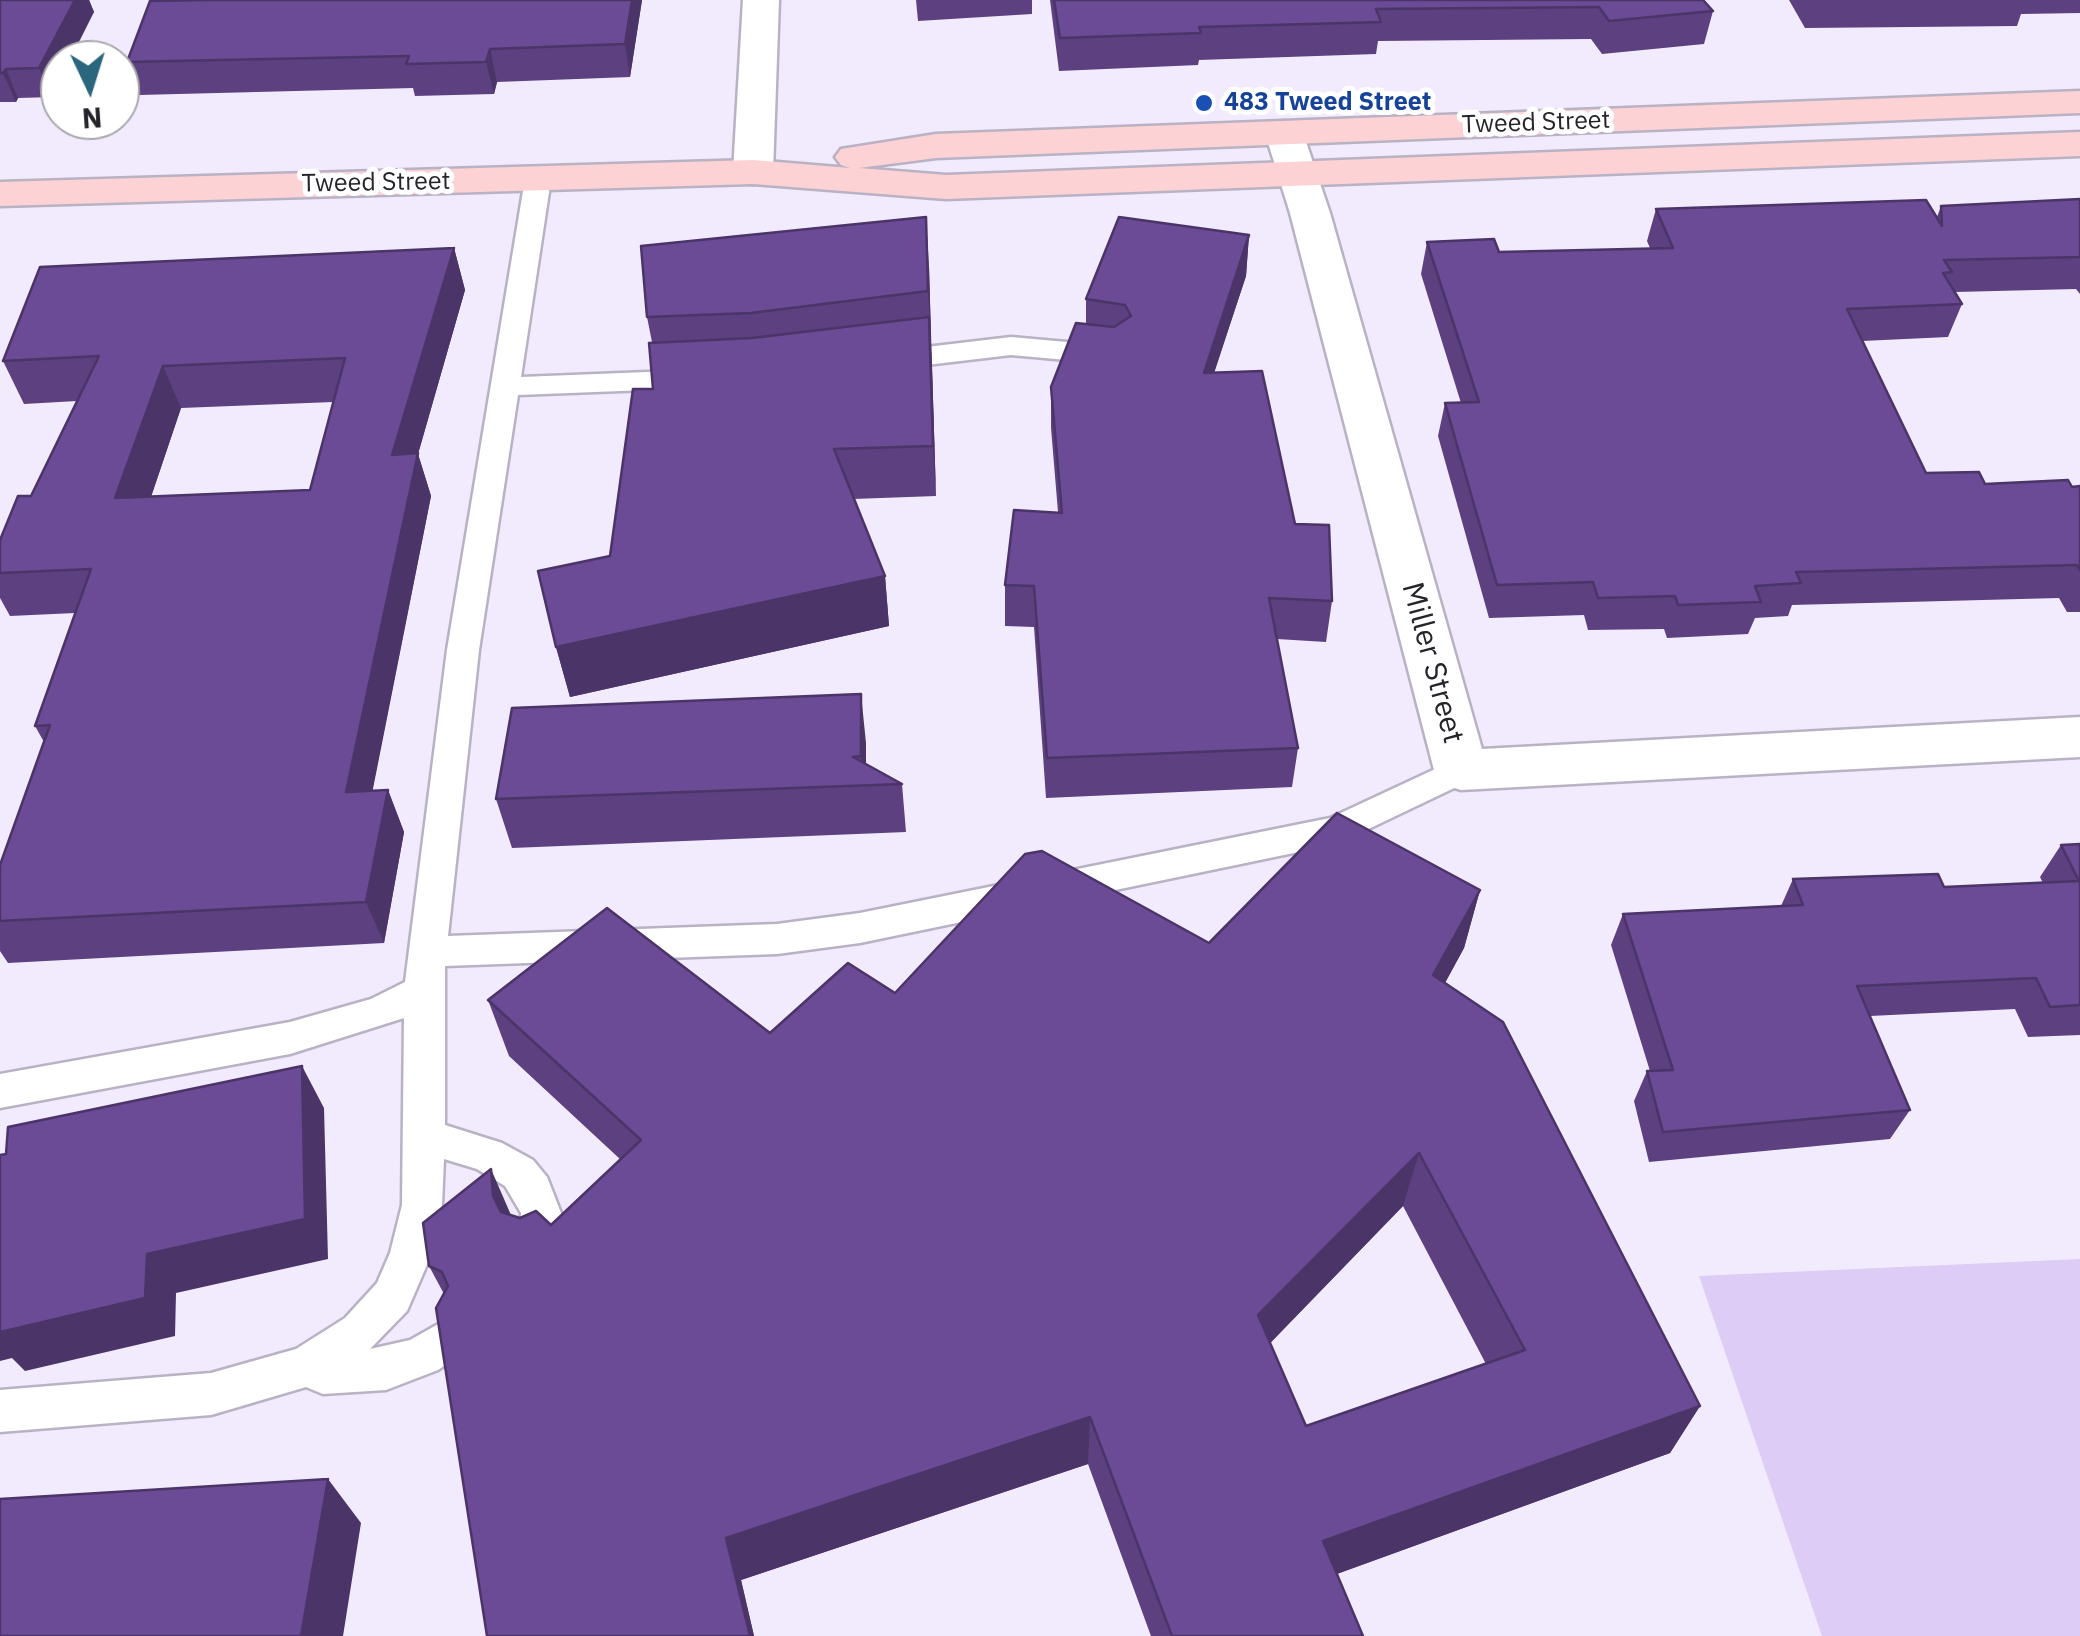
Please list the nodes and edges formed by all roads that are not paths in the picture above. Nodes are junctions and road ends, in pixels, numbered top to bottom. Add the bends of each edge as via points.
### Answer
1 (761, 0) edge
2 (2080, 102) edge
3 (2080, 144) edge
4 (1291, 154) junction
5 (753, 172) junction
6 (538, 179) junction
7 (0, 194) edge
8 (1112, 355) edge
9 (850, 365) edge
10 (726, 377) edge
11 (504, 387) junction
12 (2080, 737) edge
13 (1461, 770) junction
14 (426, 972) junction
15 (0, 1091) edge
16 (425, 1136) junction
17 (540, 1247) edge
18 (449, 1338) edge
19 (306, 1366) junction
20 (0, 1411) edge

1 - 5 street
2 - 4 main road, Tweed Street
3 - 4 main road, Tweed Street
4 - 5 main road, Tweed Street via 946,187
4 - 13 street, Miller Street
5 - 6 main road, Tweed Street
6 - 7 main road, Tweed Street
6 - 11 lane
8 - 9 lane via 1011,346
10 - 11 lane
11 - 14 lane via 463,650
12 - 13 street, Miller Street
13 - 14 lane via 1337,830 860,928
14 - 15 lane via 381,1012 290,1038
14 - 16 lane
16 - 17 lane via 488,1155 518,1173 541,1212
16 - 19 lane via 422,1205 392,1297 360,1332
18 - 19 lane via 424,1356 386,1369 323,1373
19 - 20 lane via 211,1394

